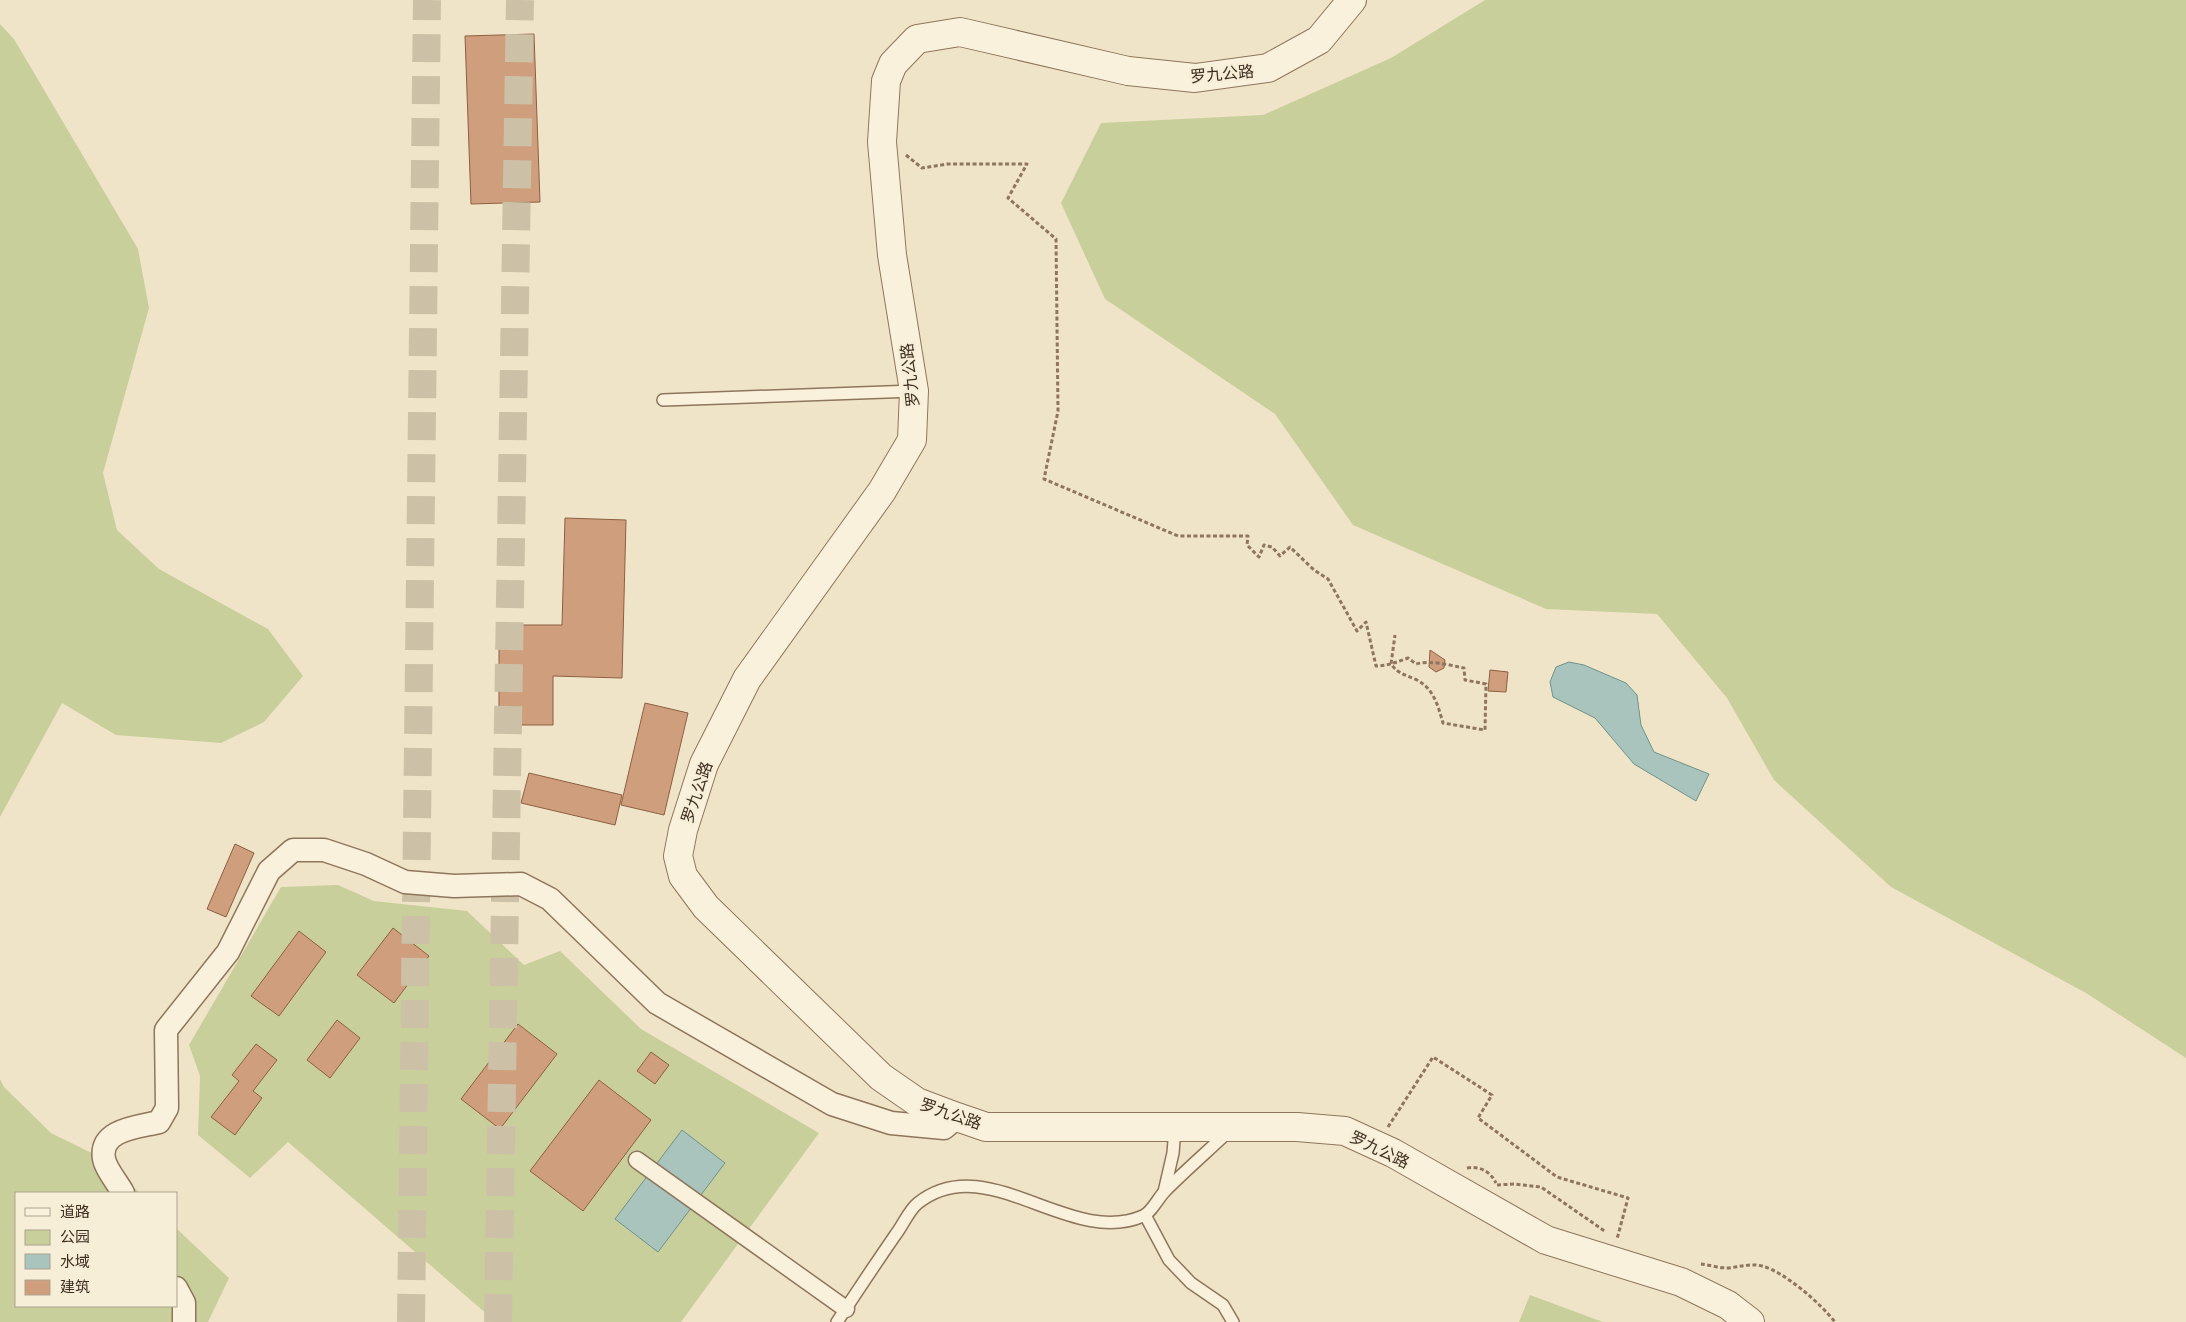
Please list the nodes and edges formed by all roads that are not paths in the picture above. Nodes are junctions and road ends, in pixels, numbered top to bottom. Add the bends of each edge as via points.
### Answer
1 (1352, 0) edge
2 (914, 391) junction
3 (663, 400) dead end
4 (957, 1117) junction
5 (1175, 1128) junction
6 (1232, 1128) junction
7 (640, 1163) dead end
8 (122, 1192) edge
9 (1164, 1192) junction
10 (1145, 1215) junction
11 (178, 1292) edge
12 (841, 1315) edge
13 (184, 1322) edge
14 (1233, 1322) edge
15 (1750, 1322) edge

1 - 2 street, 罗九公路 via 1319,40 1268,68 1195,78 1128,71 960,32 917,39 892,64 886,81 882,142 892,254
2 - 3 lane
2 - 4 street, 罗九公路 via 912,440 882,491 747,679 704,764 678,856 683,876 706,907 881,1077 917,1102
4 - 5 street, 罗九公路 via 986,1127
4 - 8 street via 944,1128 891,1123 832,1104 657,1003 550,899 520,884 454,886 405,882 324,850 293,850 269,871 228,952 166,1030 166,1108 159,1122 115,1133 105,1144 104,1159
5 - 6 street, 罗九公路
5 - 9 lane
6 - 9 lane
6 - 15 street, 罗九公路 via 1297,1127 1345,1131 1393,1153 1546,1240 1681,1282 1728,1305
7 - 12 street via 703,1207
9 - 10 lane
10 - 12 lane via 1125,1222 1103,1223 984,1187 960,1186 937,1192 917,1204
10 - 14 lane via 1169,1260 1191,1283 1223,1305
11 - 13 street via 184,1303

